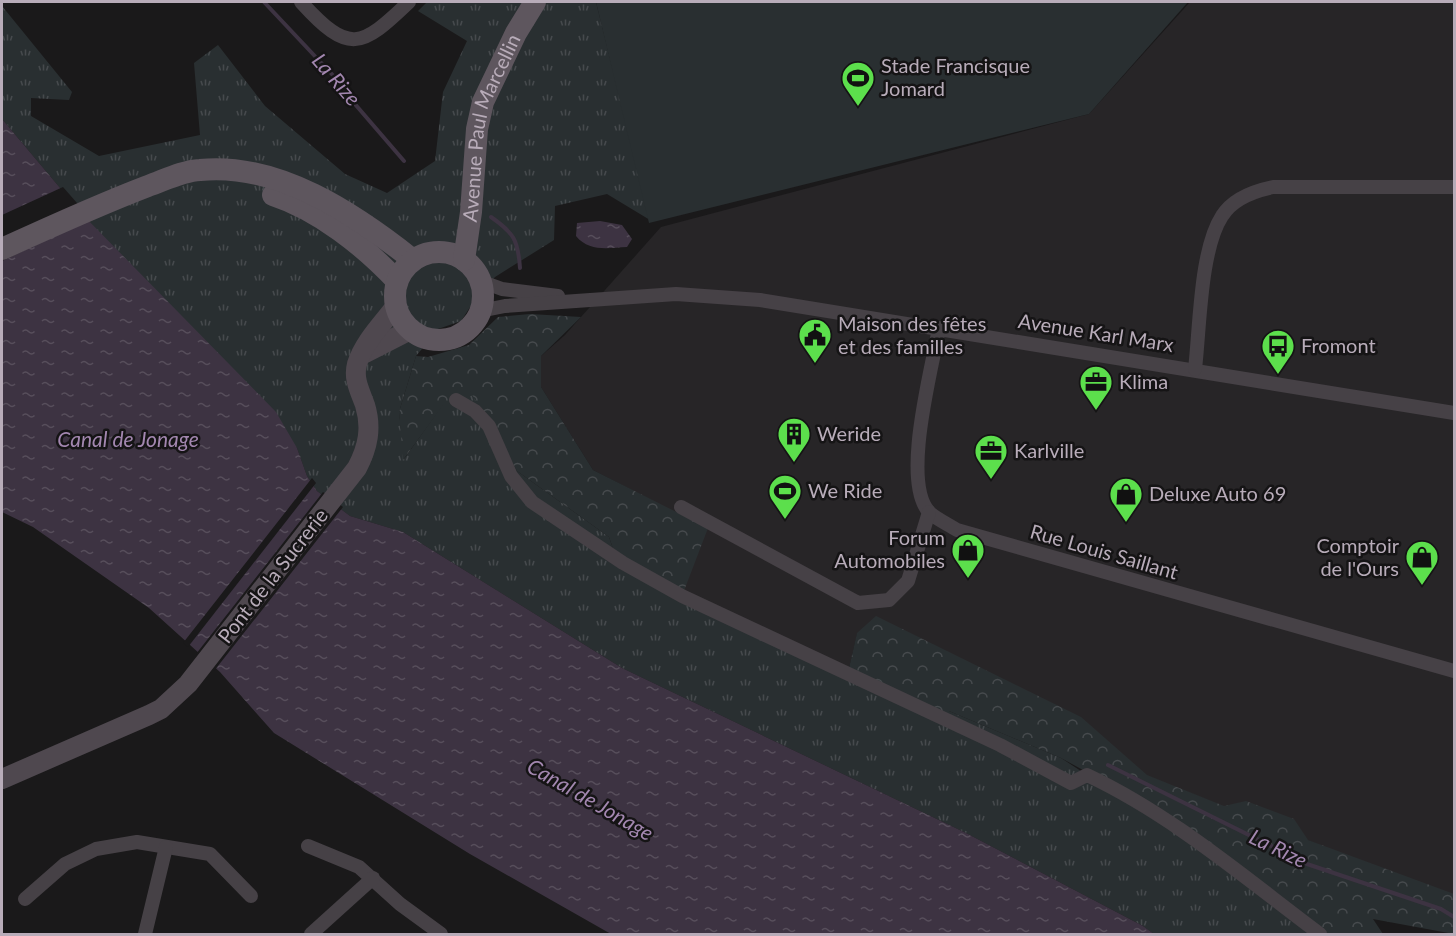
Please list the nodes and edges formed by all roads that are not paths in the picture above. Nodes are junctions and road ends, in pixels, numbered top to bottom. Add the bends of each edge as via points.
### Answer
1 (301, 2) edge
2 (409, 2) edge
3 (535, 2) edge
4 (165, 180) junction
5 (1455, 187) edge
6 (2, 249) edge
7 (413, 260) junction
8 (464, 260) junction
9 (397, 280) junction
10 (480, 281) junction
11 (587, 299) junction
12 (396, 306) junction
13 (480, 311) junction
14 (939, 328) junction
15 (410, 330) junction
16 (361, 356) junction
17 (1195, 369) junction
18 (456, 400) dead end
19 (1455, 413) edge
20 (681, 507) dead end
21 (929, 512) junction
22 (1455, 671) edge
23 (2, 779) edge
24 (308, 846) dead end
25 (166, 847) junction
26 (373, 878) junction
27 (251, 896) dead end
28 (25, 899) dead end
29 (145, 934) edge
30 (311, 934) edge
31 (441, 934) edge
32 (1320, 934) edge

1 - 2 street via 333,32 343,38 362,39 377,32
3 - 8 main road, Avenue Paul Marcellin via 483,102
4 - 6 main road
4 - 7 main road via 198,170 225,169 266,177 307,192 357,219
4 - 9 main road via 252,188 291,201 343,234
5 - 17 street via 1273,187 1248,193 1223,215 1209,252
7 - 8 main road via 441,252
7 - 9 main road
8 - 10 main road
9 - 12 main road
10 - 11 street, Avenue Karl Marx via 502,289
10 - 13 main road
11 - 13 street, Avenue Karl Marx
11 - 14 street, Avenue Karl Marx via 676,294 750,299
12 - 15 main road
12 - 16 street
13 - 15 main road via 472,325 450,338 433,340
14 - 17 street, Avenue Karl Marx
14 - 21 street via 916,459 917,487
15 - 16 street
16 - 23 street, Pont de la Sucrerie via 356,379 365,406 369,436 366,451 357,468 188,684 161,709
17 - 19 street, Avenue Karl Marx
18 - 32 street via 476,411 489,426 511,476 532,502 623,563 682,596 1000,745 1071,783 1086,775 1127,794
20 - 21 street via 858,603 889,600 909,580
21 - 22 street, Rue Louis Saillant via 957,530
24 - 26 street via 359,867
25 - 27 street via 210,854
25 - 28 street via 137,842 96,849 65,864
25 - 29 street
26 - 30 street
26 - 31 street

